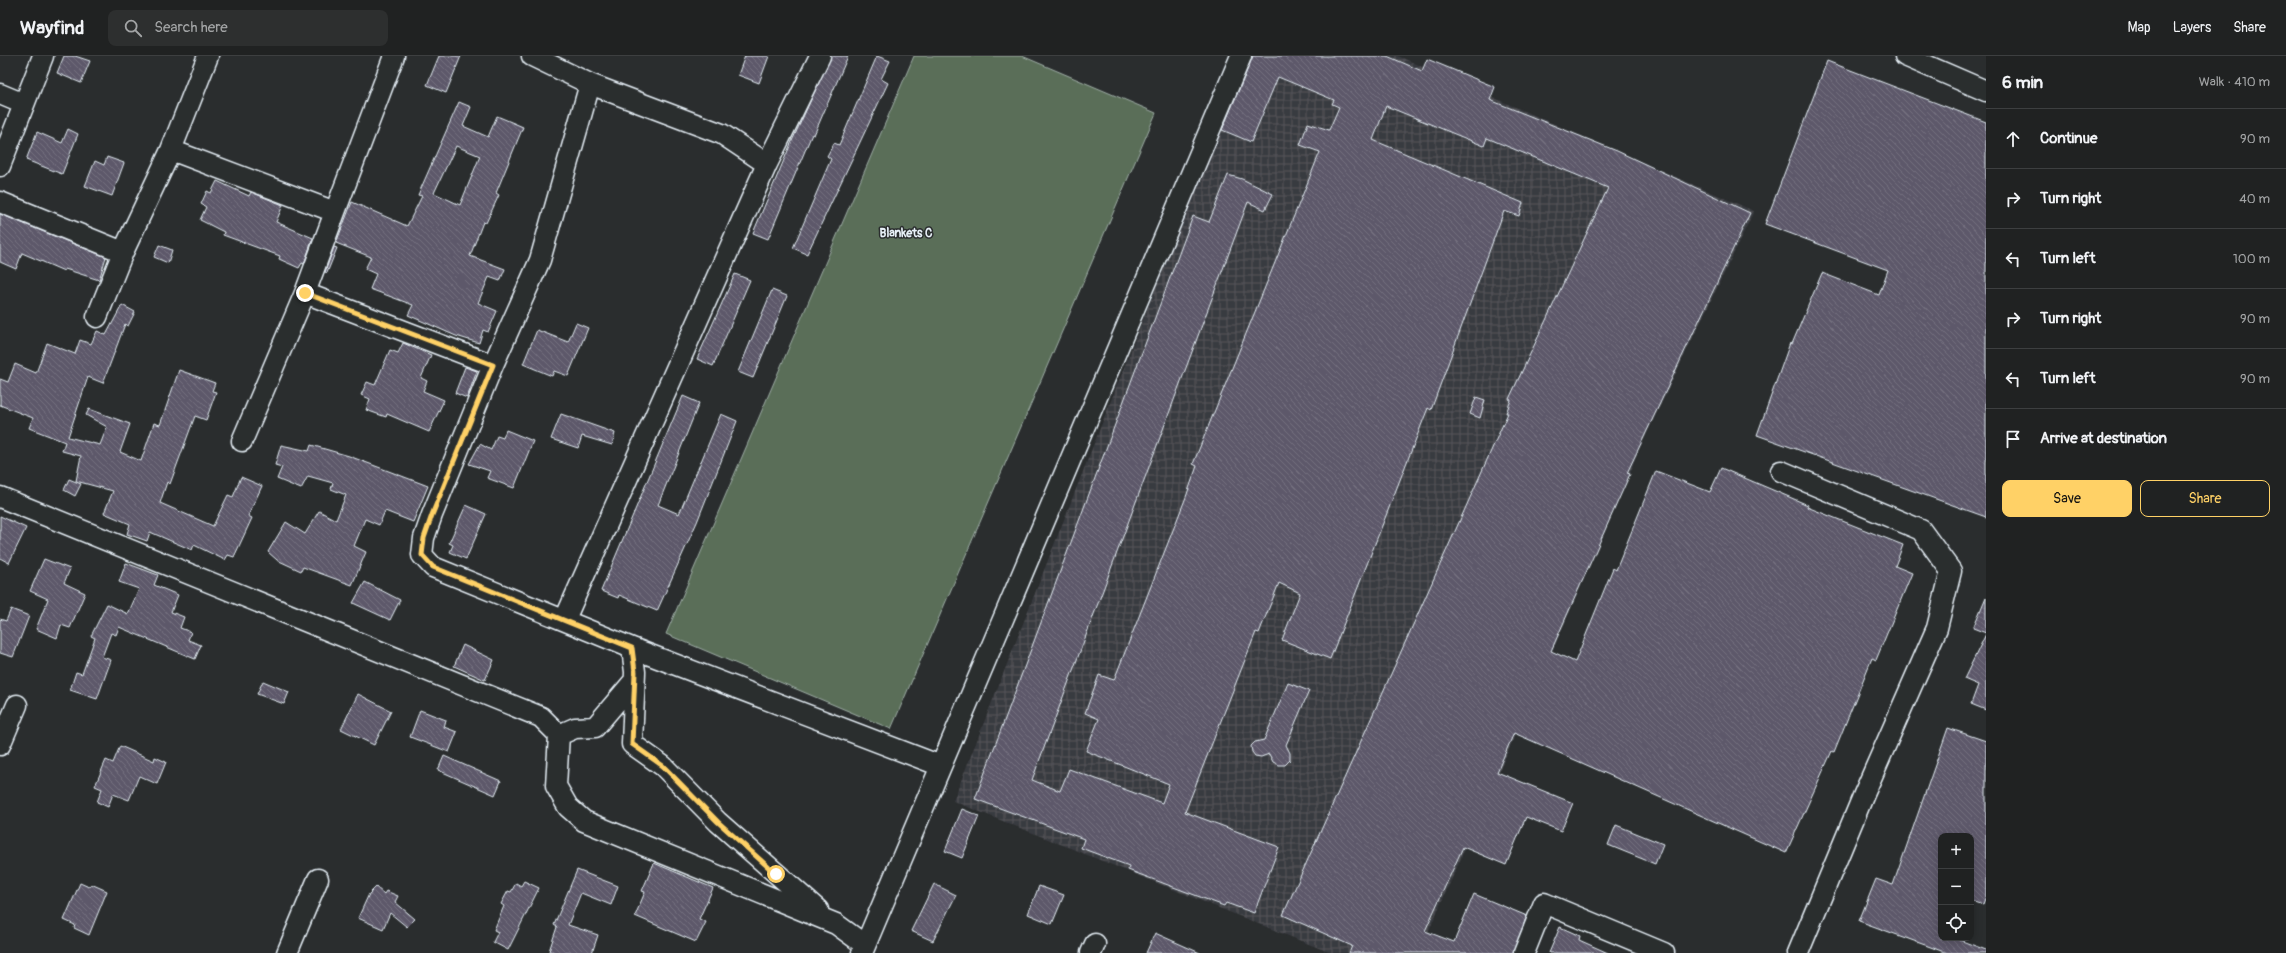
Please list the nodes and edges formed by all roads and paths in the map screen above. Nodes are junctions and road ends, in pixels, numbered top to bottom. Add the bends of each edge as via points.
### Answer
1 (43, 56) edge
2 (208, 56) edge
3 (394, 56) edge
4 (532, 56) edge
5 (820, 56) edge
6 (1241, 56) edge
7 (1905, 56) edge
8 (1943, 63) edge
9 (590, 84) junction
10 (1986, 91) edge
11 (0, 94) edge
12 (24, 104) junction
13 (171, 150) junction
14 (767, 164) junction
15 (0, 166) edge
16 (0, 202) edge
17 (335, 212) junction
18 (123, 252) junction
19 (305, 293) junction
20 (97, 317) dead end
21 (493, 365) junction
22 (242, 441) dead end
23 (1781, 471) dead end
24 (0, 497) edge
25 (565, 619) junction
26 (632, 648) junction
27 (634, 681) junction
28 (16, 705) dead end
29 (559, 735) junction
30 (0, 745) edge
31 (941, 766) junction
32 (318, 879) dead end
33 (836, 924) junction
34 (863, 949) edge
35 (287, 953) edge
36 (1524, 953) edge
37 (1664, 953) edge
38 (1798, 953) edge

1 - 12 street
2 - 13 street
3 - 17 street
4 - 9 street
5 - 14 street
6 - 31 street
7 - 8 street
8 - 10 street
9 - 14 street via 722,134
9 - 21 street via 540,260
11 - 12 street
12 - 15 street
13 - 17 street
13 - 18 street
14 - 25 street
16 - 18 street
17 - 19 street
18 - 20 street
19 - 21 street
19 - 22 street
21 - 25 street via 432,515 424,538 422,555 433,567
23 - 38 street via 1921,530 1952,571 1937,628
24 - 29 street via 541,717
25 - 26 street
26 - 27 street
26 - 31 street
27 - 29 street via 595,727 575,728
27 - 33 street via 632,744 663,766 718,822
28 - 30 street
29 - 33 street via 556,786 568,807 584,821
31 - 34 street
32 - 35 street
33 - 34 street
36 - 37 street via 1544,903

